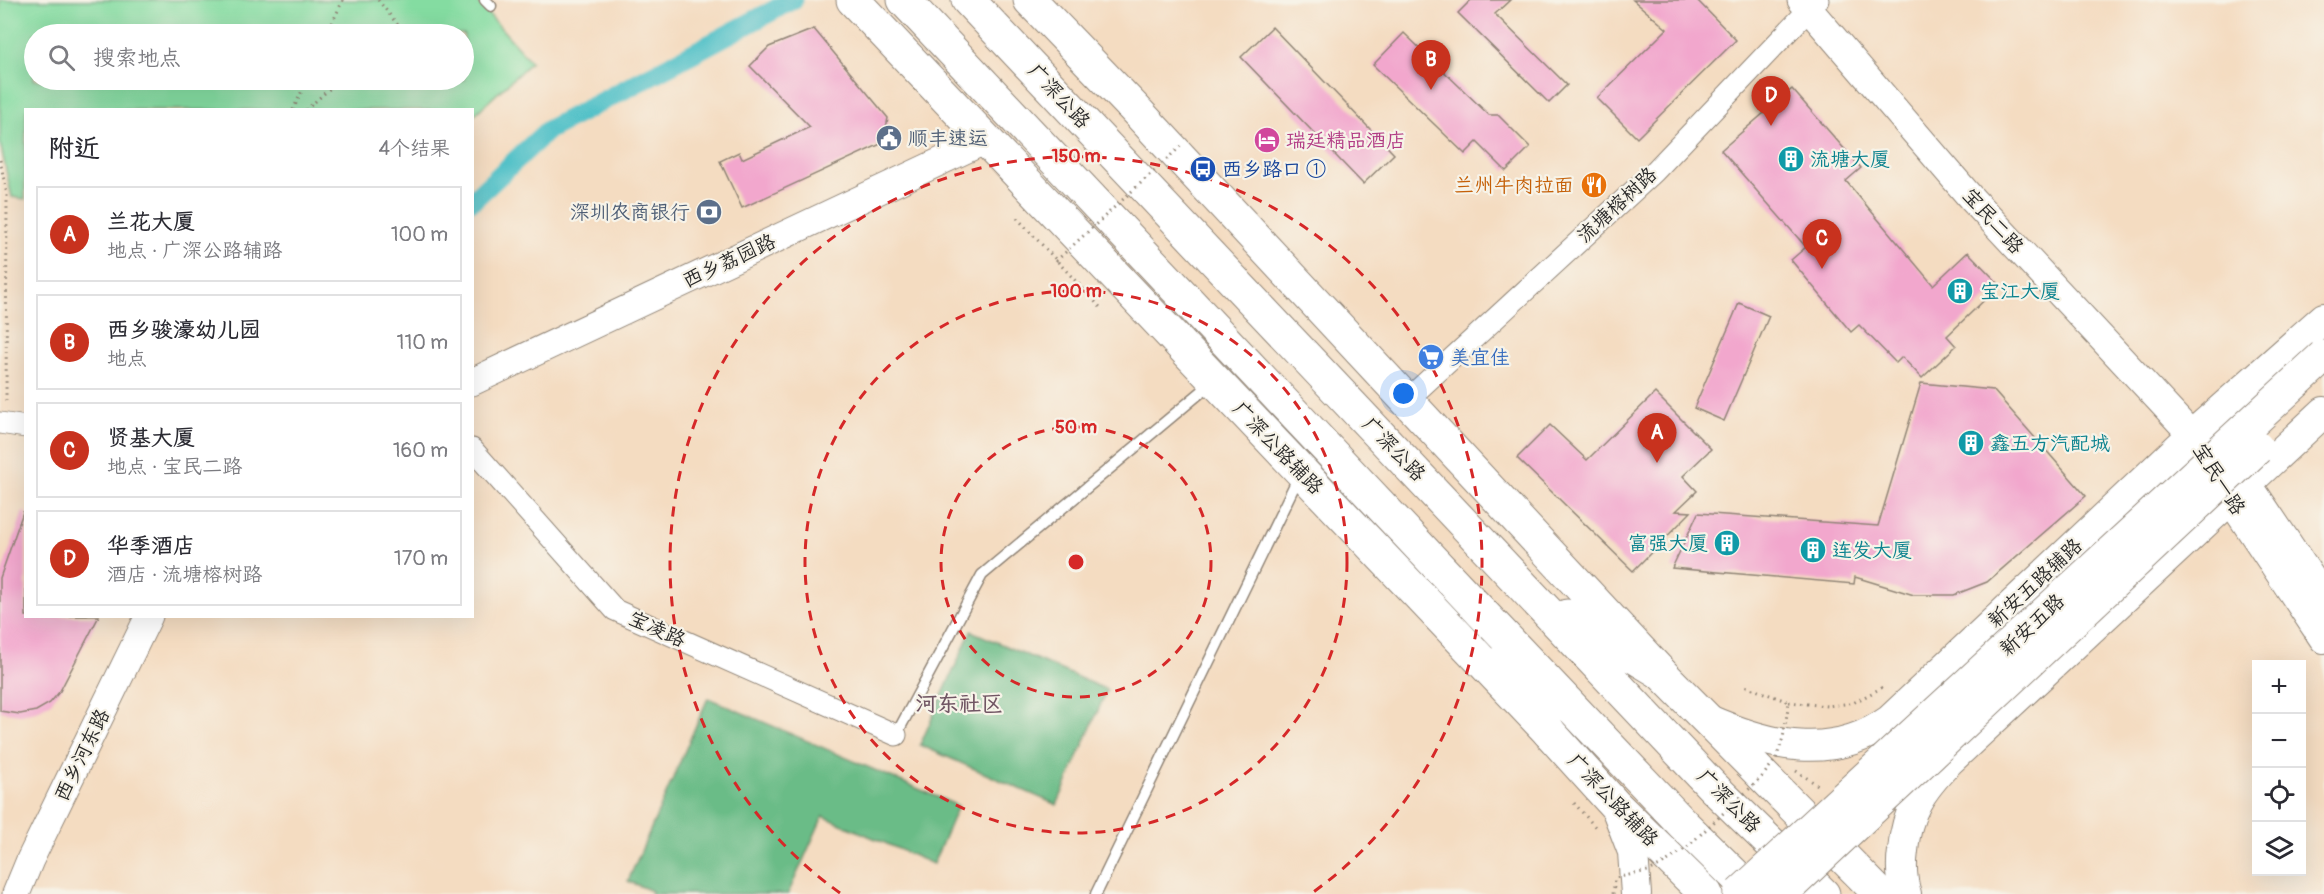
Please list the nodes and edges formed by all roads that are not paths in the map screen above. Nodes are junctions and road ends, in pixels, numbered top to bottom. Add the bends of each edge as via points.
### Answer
1 (853, 0) edge
2 (904, 0) edge
3 (968, 0) edge
4 (1030, 0) edge
5 (1809, 2) edge
6 (986, 140) junction
7 (2324, 318) edge
8 (2324, 356) edge
9 (474, 381) edge
10 (1215, 381) junction
11 (2324, 385) edge
12 (1407, 400) junction
13 (2324, 412) edge
14 (0, 423) edge
15 (24, 427) edge
16 (2192, 435) junction
17 (474, 450) edge
18 (1301, 471) junction
19 (2238, 491) junction
20 (1533, 595) junction
21 (2324, 599) edge
22 (1484, 615) junction
23 (148, 618) edge
24 (2324, 638) edge
25 (1660, 672) junction
26 (1708, 720) junction
27 (1549, 732) junction
28 (896, 735) joint
29 (1615, 805) junction
30 (16, 892) edge
31 (1096, 894) edge
32 (1636, 894) edge
33 (1706, 894) edge
34 (1740, 894) edge
35 (1754, 894) edge
36 (1781, 894) edge
37 (1823, 894) edge
38 (1880, 894) edge
39 (1906, 894) edge

1 - 6 main road, 广深公路辅路
2 - 22 main road
3 - 20 main road, 广深公路
4 - 12 main road
5 - 12 street, 流塘榕树路 via 1654,172
5 - 16 street, 宝民二路 via 1971,198
6 - 9 street, 西乡荔园路
6 - 10 main road, 广深公路辅路
7 - 16 main road, 新安五路辅路
8 - 34 main road, 新安五路, bridge
10 - 18 main road, 广深公路辅路
10 - 28 lane via 982,575
11 - 36 main road, 新安五路, bridge
12 - 25 main road
13 - 19 main road
14 - 15 street
16 - 19 main road, 宝民一路
16 - 26 main road, 新安五路辅路 via 1872,733 1824,746 1801,746 1765,741
17 - 28 street, 宝凌路 via 615,610
18 - 27 main road, 广深公路辅路
18 - 31 lane
19 - 21 main road, 宝民一路
19 - 24 main road, 宝民一路
19 - 39 main road via 1928,784 1911,811 1904,834
20 - 25 main road
20 - 37 main road, 广深公路 via 1712,786
22 - 27 main road
22 - 35 main road
23 - 30 street, 西乡河东路
25 - 26 main road
26 - 38 main road
27 - 29 main road, 广深公路辅路
29 - 32 main road via 1633,852
29 - 33 main road, 广深公路辅路

